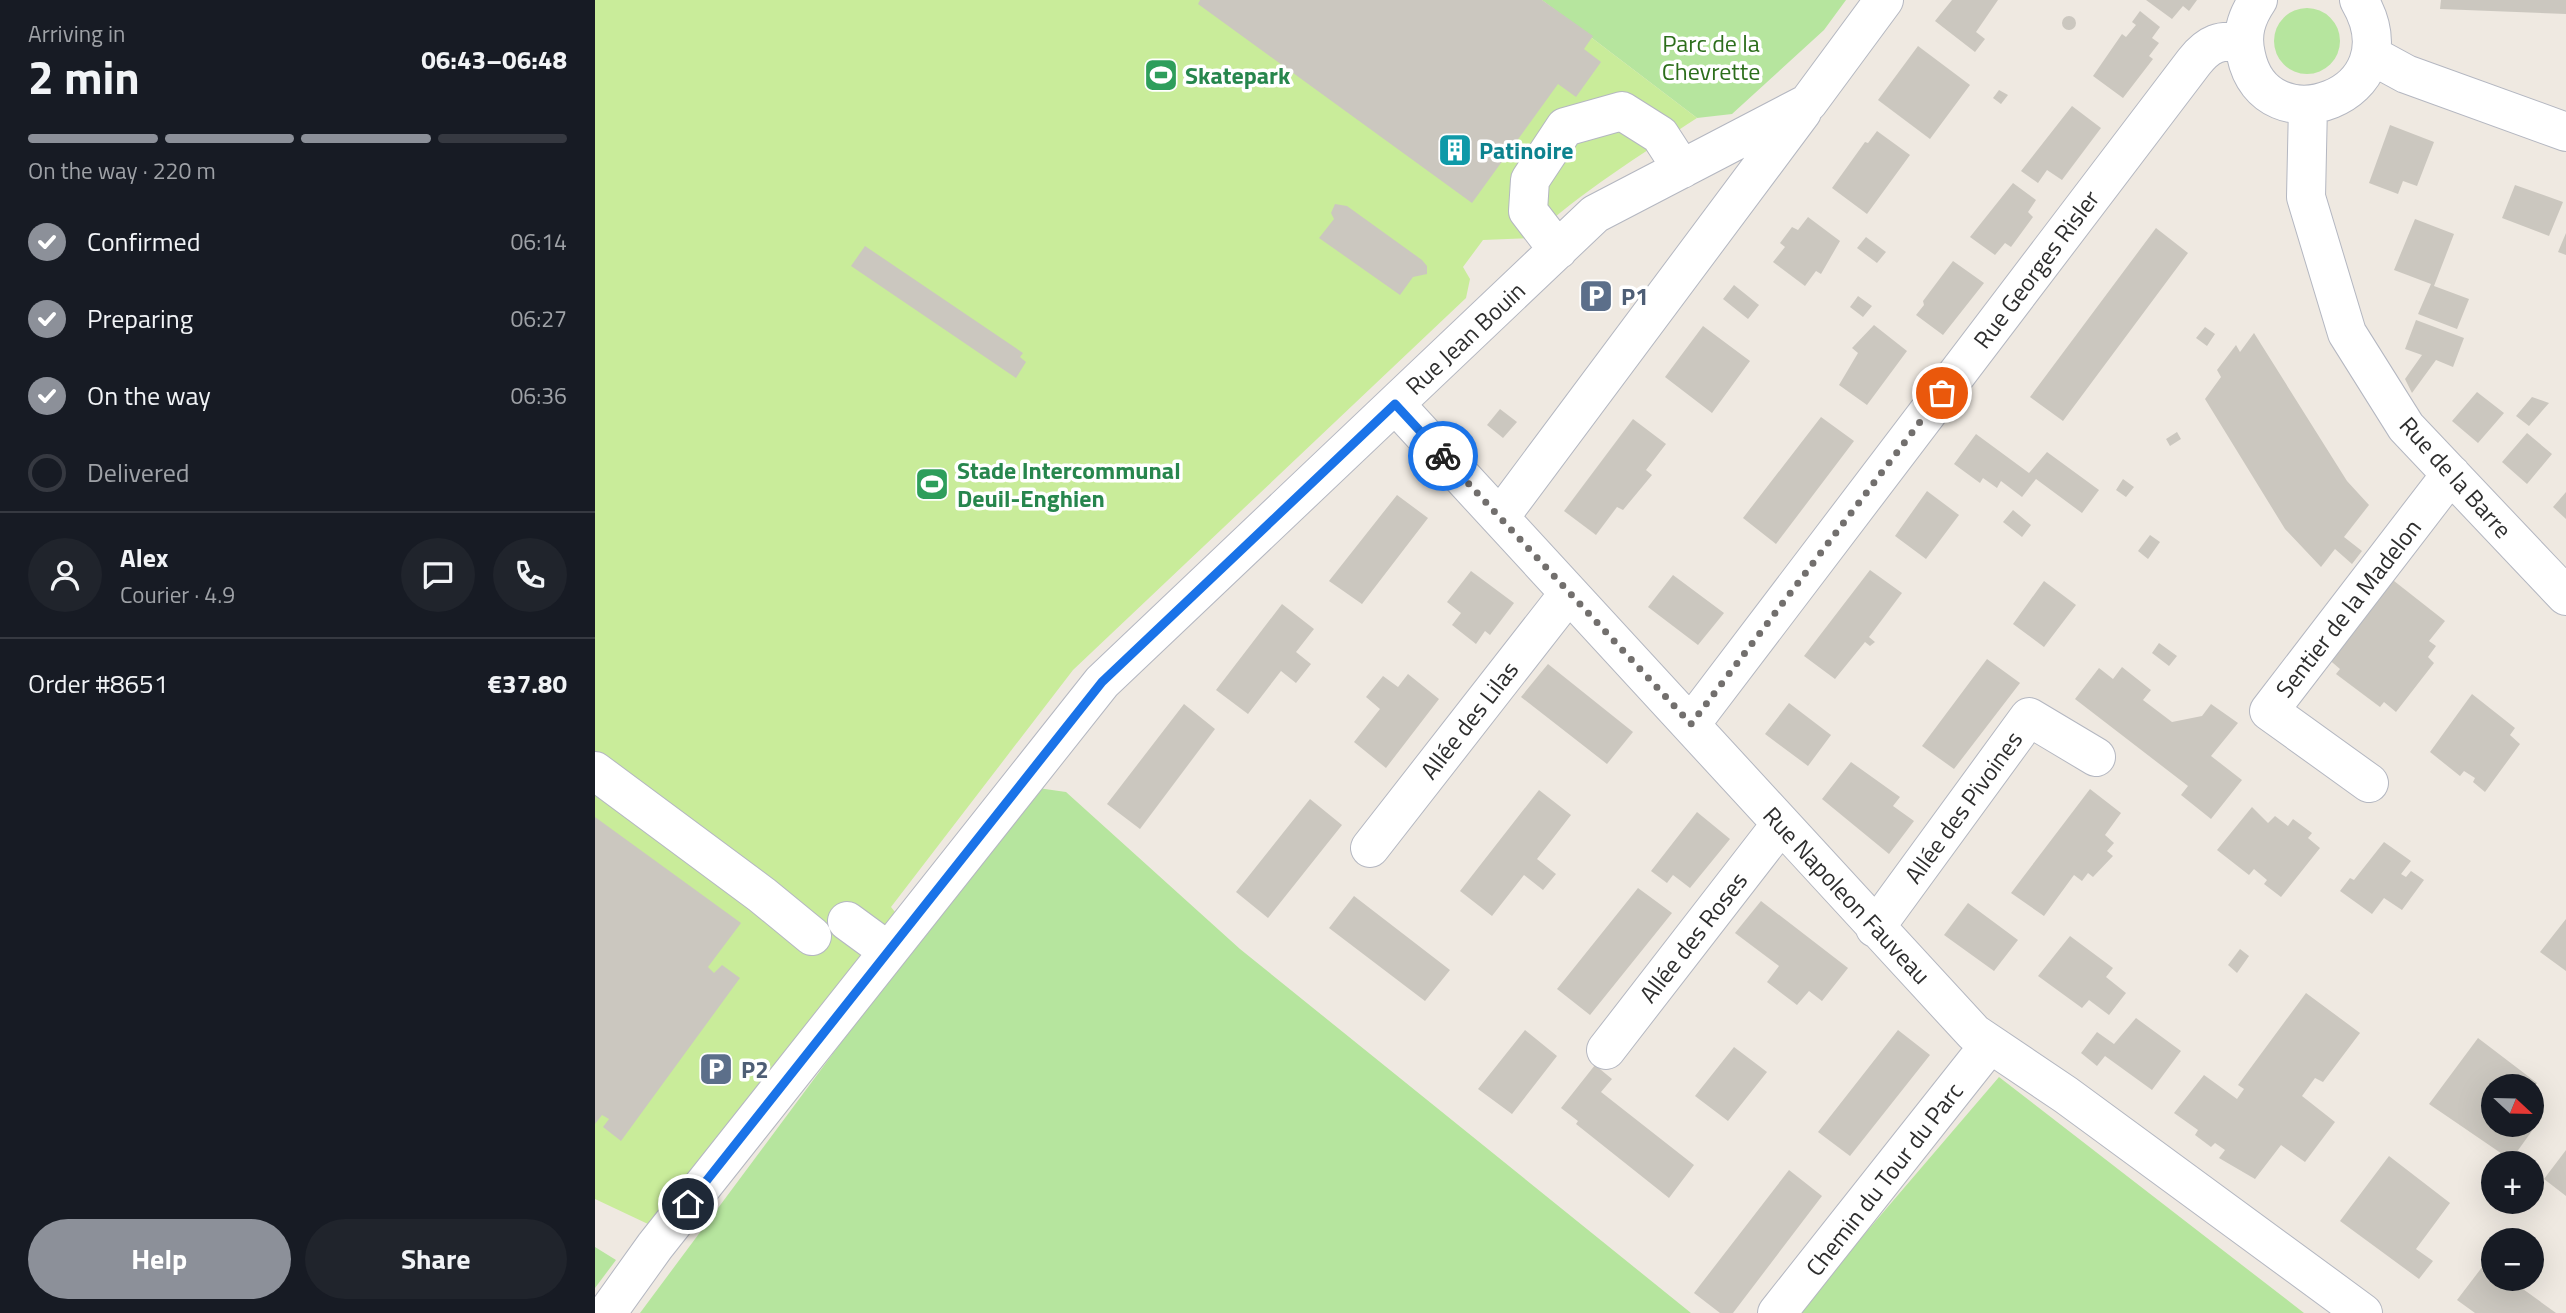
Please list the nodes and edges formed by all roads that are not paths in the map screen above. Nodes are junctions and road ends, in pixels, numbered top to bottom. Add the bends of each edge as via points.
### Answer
1 (1884, 0) edge
2 (2258, 0) edge
3 (2359, 0) edge
4 (2243, 44) junction
5 (2371, 55) junction
6 (1808, 103) junction
7 (2308, 106) junction
8 (2566, 132) edge
9 (1682, 169) junction
10 (1558, 250) junction
11 (1395, 404) junction
12 (2451, 474) junction
13 (1500, 517) junction
14 (1569, 593) junction
15 (2566, 596) edge
16 (1691, 724) junction
17 (2097, 757) dead end
18 (595, 771) edge
19 (2369, 783) dead end
20 (1781, 824) junction
21 (1370, 848) dead end
22 (847, 921) dead end
23 (1875, 928) junction
24 (812, 936) dead end
25 (888, 951) junction
26 (1990, 1044) junction
27 (1606, 1050) dead end
28 (607, 1313) edge
29 (1777, 1313) edge
30 (2363, 1313) edge

1 - 6 street, Rue Jean Bouin
2 - 4 street via 2245,27
3 - 5 street via 2372,32
4 - 7 street via 2248,64 2271,94
4 - 16 street, Rue Georges Risler via 2215,43 2199,56
5 - 7 street via 2343,96
5 - 8 street via 2406,74
6 - 9 street, Rue Jean Bouin
6 - 13 street, Rue Jean Bouin
7 - 12 street, Rue de la Barre via 2305,197 2347,333 2406,427
9 - 10 street, Rue Jean Bouin via 1595,214
9 - 10 street via 1660,135 1622,111 1565,127 1530,180 1528,211
10 - 11 street, Rue Jean Bouin
11 - 13 street, Rue Napoleon Fauveau
11 - 25 street, Rue Jean Bouin via 1102,682
12 - 15 street, Rue de la Barre
12 - 19 street, Sentier de la Madelon via 2269,711
13 - 14 street, Rue Napoleon Fauveau
14 - 16 street, Rue Napoleon Fauveau
14 - 21 street, Allée des Lilas
16 - 20 street, Rue Napoleon Fauveau
17 - 23 street, Allée des Pivoines via 2029,717
18 - 24 street
20 - 23 street, Rue Napoleon Fauveau
20 - 27 street, Allée des Roses
22 - 25 street
23 - 26 street, Rue Napoleon Fauveau via 1974,1033
25 - 28 street, Rue Jean Bouin
26 - 29 street, Chemin du Tour du Parc
26 - 30 street, Rue Napoleon Fauveau

